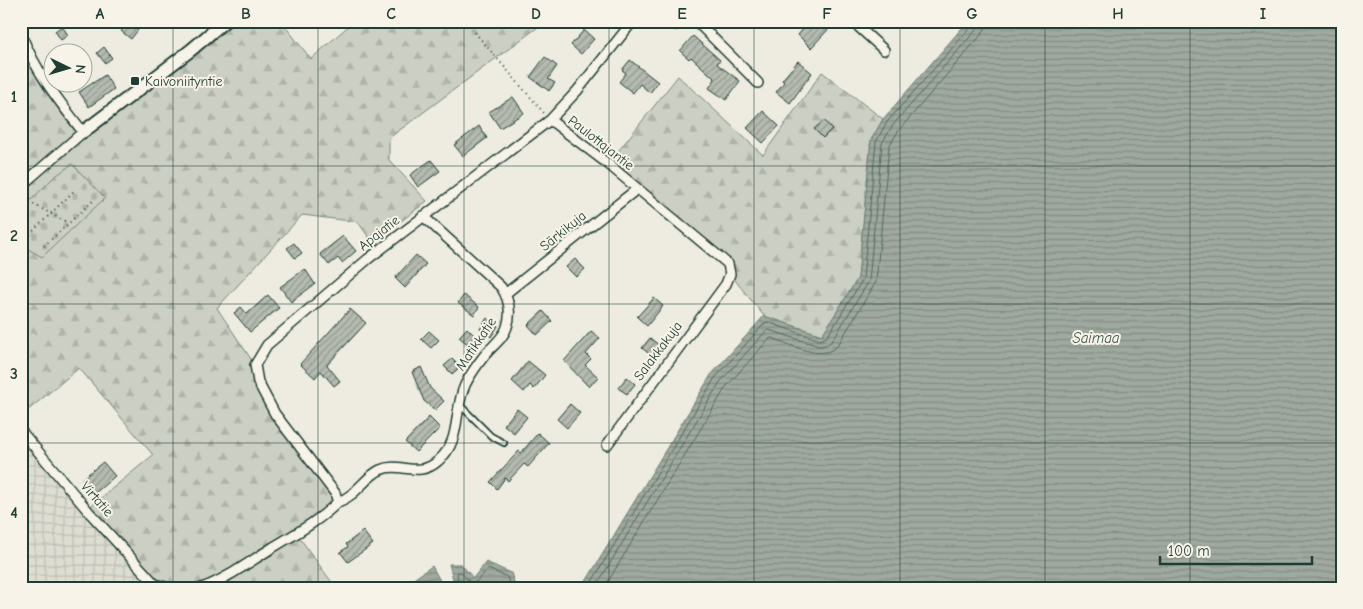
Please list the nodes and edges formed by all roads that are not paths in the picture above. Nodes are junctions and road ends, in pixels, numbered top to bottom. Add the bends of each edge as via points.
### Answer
1 (225, 21) edge
2 (619, 21) edge
3 (633, 21) edge
4 (696, 21) edge
5 (852, 21) edge
6 (626, 29) junction
7 (21, 34) edge
8 (24, 49) edge
9 (884, 50) dead end
10 (758, 83) dead end
11 (550, 120) junction
12 (83, 132) junction
13 (21, 186) edge
14 (637, 189) junction
15 (423, 216) junction
16 (730, 274) joint
17 (505, 294) junction
18 (459, 404) junction
19 (21, 431) edge
20 (504, 443) dead end
21 (606, 445) dead end
22 (336, 497) junction
23 (154, 586) edge
24 (169, 588) edge
25 (202, 588) edge

1 - 12 street
2 - 6 street
3 - 6 street, Apajatie
4 - 10 street
5 - 9 street
6 - 11 street, Apajatie
7 - 8 street
8 - 12 street via 50,91
11 - 14 street, Paulottajantie
11 - 15 street, Apajatie
12 - 13 street
14 - 16 street, Paulottajantie via 728,264
14 - 17 street, Särkikuja
15 - 17 street
15 - 22 street, Apajatie via 267,344 255,365 258,382 275,414
16 - 21 street, Salakkakuja via 726,284
17 - 18 street, Matikkatie via 510,315 507,329 473,371
18 - 20 lane via 491,436
18 - 22 street, Matikkatie via 451,445 436,464 416,471 391,467 379,470 346,499
19 - 23 street, Virtatie
22 - 25 street, Matikkatie via 327,513 218,582
23 - 24 street

